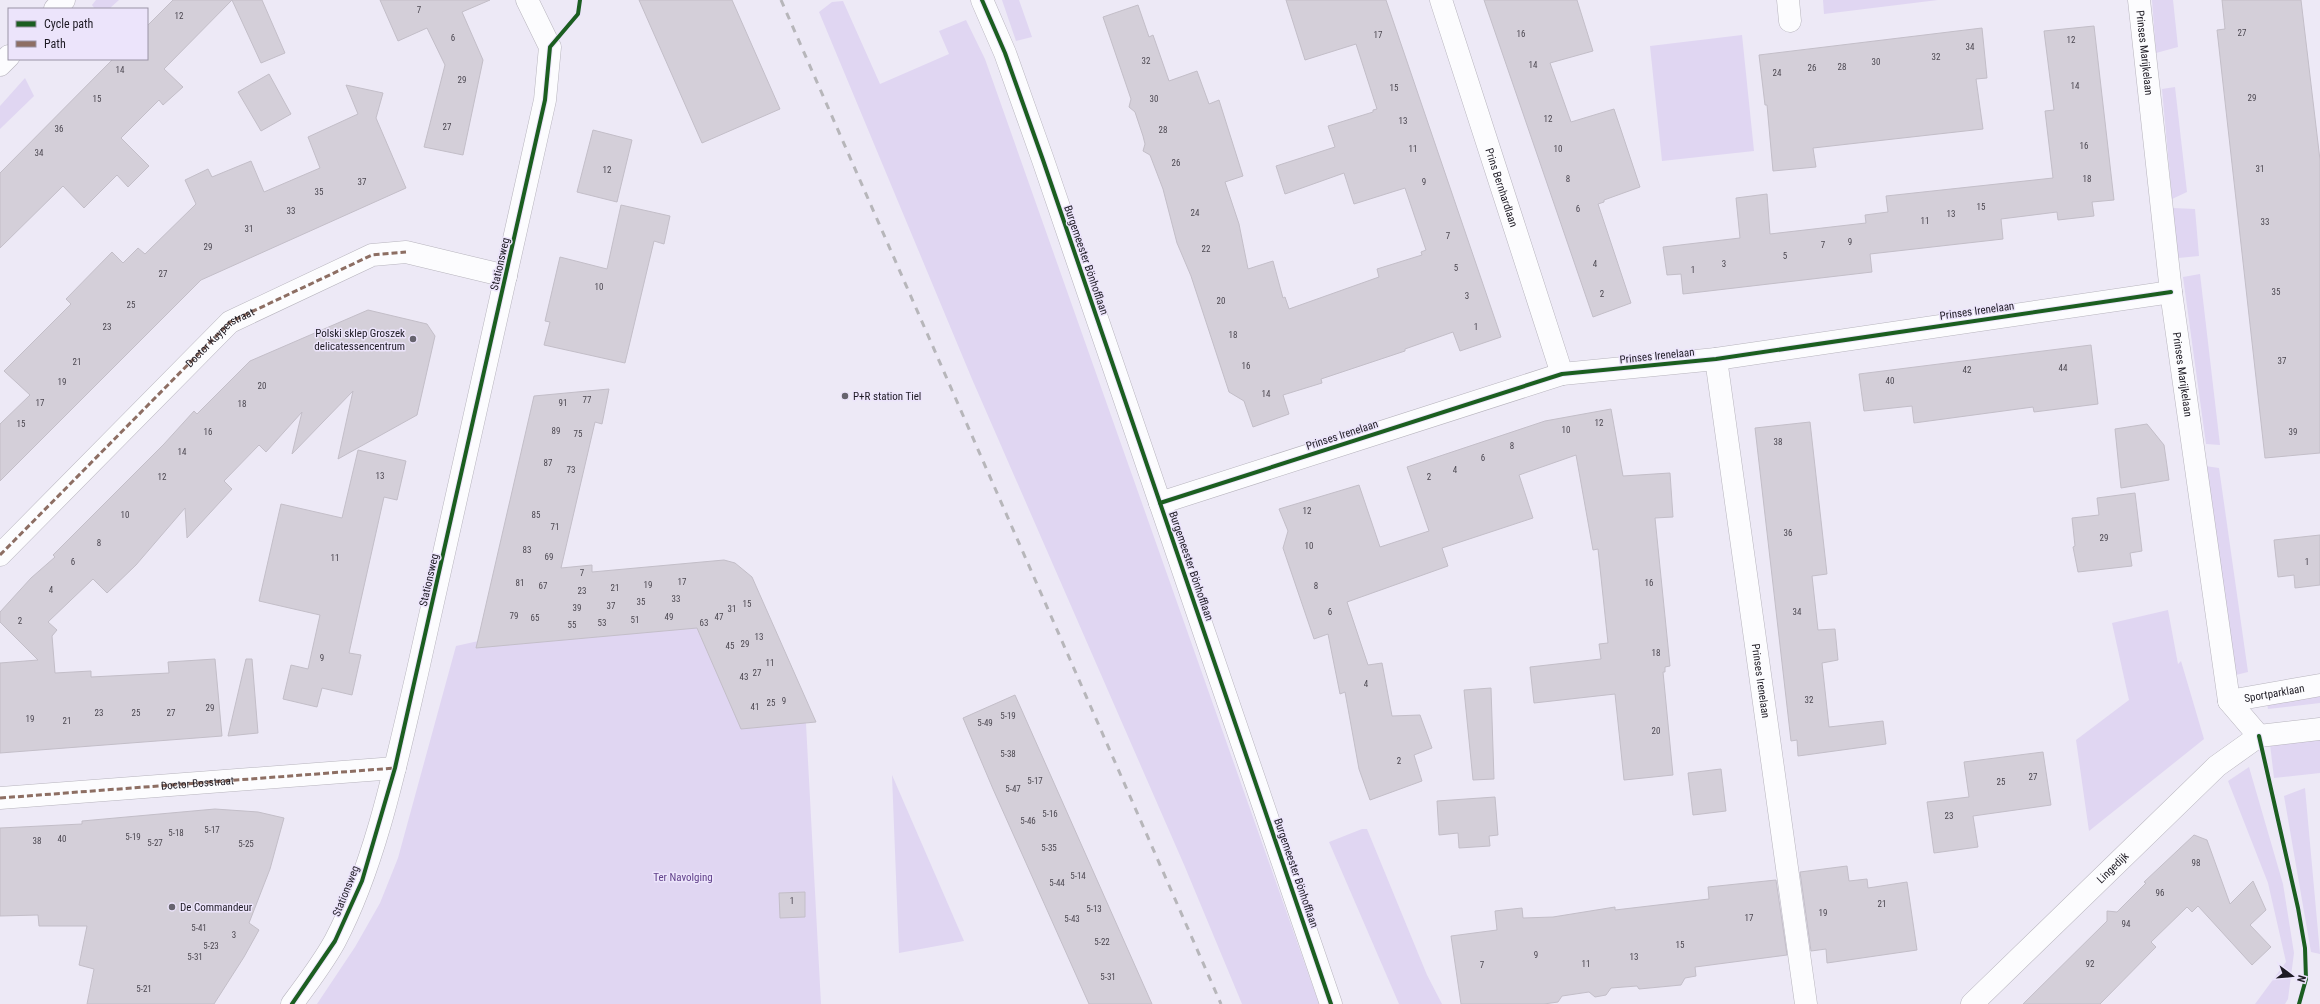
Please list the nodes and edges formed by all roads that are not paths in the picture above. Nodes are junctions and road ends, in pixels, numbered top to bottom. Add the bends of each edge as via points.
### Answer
1 (64, 0) edge
2 (527, 0) edge
3 (982, 0) edge
4 (1441, 0) edge
5 (1788, 0) edge
6 (2139, 0) edge
7 (56, 8) edge
8 (1790, 21) dead end
9 (8, 57) edge
10 (0, 65) edge
11 (506, 276) junction
12 (2171, 292) junction
13 (1716, 359) junction
14 (1562, 374) junction
15 (1160, 503) junction
16 (0, 555) edge
17 (2320, 685) edge
18 (2228, 701) junction
19 (2320, 729) edge
20 (2259, 736) junction
21 (395, 768) junction
22 (0, 798) edge
23 (292, 1004) edge
24 (1331, 1004) edge
25 (1806, 1004) edge
26 (1972, 1004) edge

1 - 7 street
2 - 11 street, Stationsweg via 550,47 545,100
3 - 15 street, Burgemeester Bönhofflaan via 1010,67
4 - 14 street, Prins Bernhardlaan
5 - 8 street
6 - 12 street, Prinses Marijkelaan
9 - 10 street
11 - 16 street, Doctor Kuyperstraat via 406,252 372,255 230,322
11 - 21 street, Stationsweg
12 - 13 street, Prinses Irenelaan
12 - 18 street, Prinses Marijkelaan
13 - 14 street, Prinses Irenelaan
13 - 25 street, Prinses Irenelaan
14 - 15 street, Prinses Irenelaan
15 - 24 street, Burgemeester Bönhofflaan
17 - 18 street, Sportparklaan
18 - 20 street
19 - 20 street
20 - 26 street, Lingedijk via 2217,766
21 - 22 street, Doctor Bosstraat
21 - 23 street, Stationsweg via 362,881 335,942

